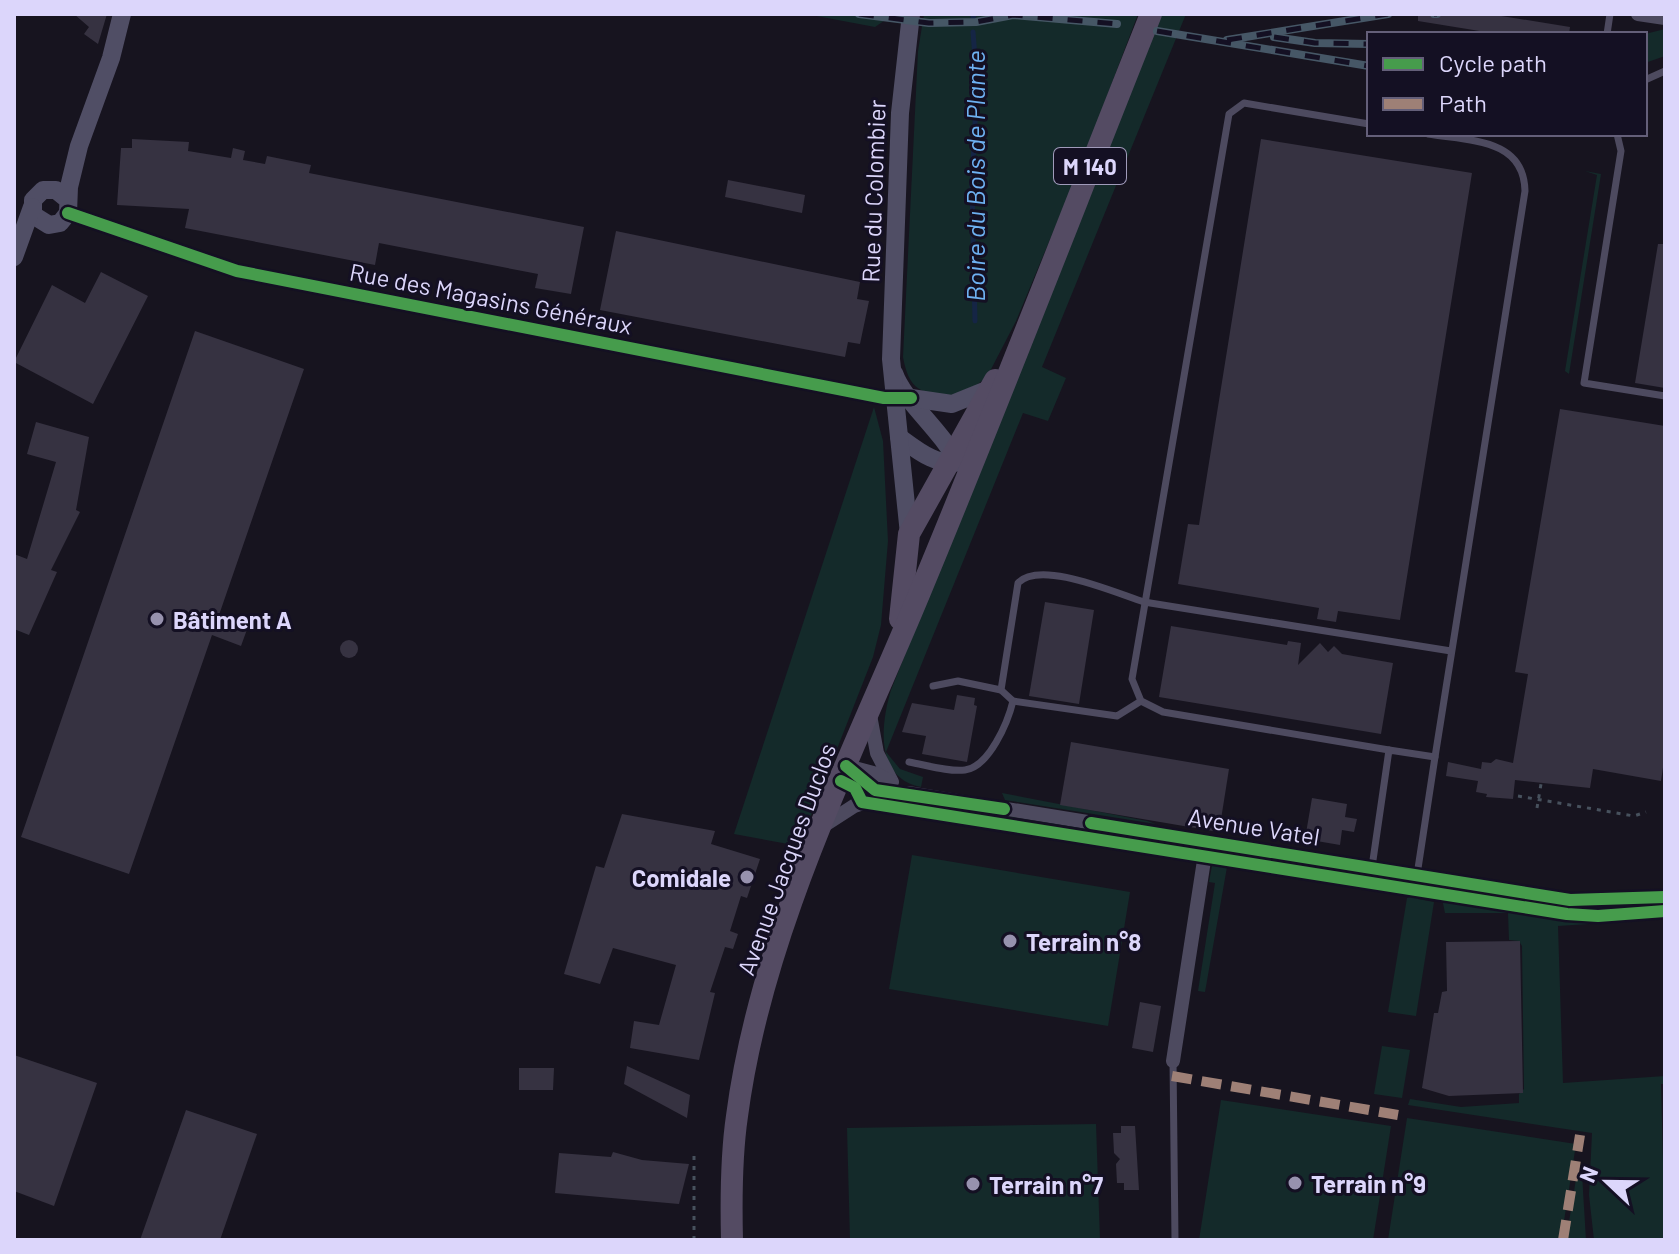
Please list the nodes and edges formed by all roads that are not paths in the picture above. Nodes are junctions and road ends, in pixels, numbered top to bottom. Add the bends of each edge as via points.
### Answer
1 (122, 14) edge
2 (911, 14) edge
3 (1151, 14) edge
4 (1638, 14) edge
5 (1665, 18) edge
6 (1367, 124) edge
7 (86, 125) junction
8 (1440, 136) edge
9 (1617, 136) edge
10 (43, 190) junction
11 (68, 206) junction
12 (32, 207) junction
13 (49, 225) junction
14 (16, 253) edge
15 (1030, 319) junction
16 (989, 389) junction
17 (1665, 396) edge
18 (902, 399) junction
19 (899, 437) junction
20 (959, 463) junction
21 (909, 534) junction
22 (1144, 602) junction
23 (897, 644) junction
24 (1451, 651) junction
25 (933, 686) dead end
26 (1001, 690) junction
27 (1013, 701) junction
28 (1141, 701) junction
29 (869, 711) junction
30 (1389, 750) junction
31 (1435, 757) junction
32 (909, 762) dead end
33 (846, 766) junction
34 (891, 788) junction
35 (823, 826) junction
36 (1207, 841) junction
37 (1372, 867) junction
38 (1417, 875) junction
39 (1665, 897) edge
40 (1173, 1061) joint
41 (732, 1240) edge
42 (1175, 1240) edge

1 - 7 main road
2 - 18 main road, Rue du Colombier via 900,113 893,371
3 - 15 main road, M 140
4 - 5 street
6 - 22 lane via 1244,103 1229,114
7 - 10 main road
7 - 11 main road
8 - 24 lane via 1498,146 1513,155 1525,176
9 - 17 lane via 1621,151 1584,383
10 - 11 main road via 56,190
10 - 12 main road
11 - 13 main road via 60,223
11 - 18 street, Rue des Magasins Généraux via 237,271
12 - 13 main road via 38,221
12 - 14 main road
13 - 14 main road via 34,231
15 - 16 main road, M 140
15 - 20 main road, M 140
16 - 18 main road via 952,404
16 - 20 main road, M 140
18 - 19 main road, Rue du Colombier
18 - 20 main road
19 - 20 main road
19 - 21 main road, Rue du Colombier
20 - 21 main road, M 140
20 - 23 main road, M 140
21 - 23 main road, M 140
22 - 24 lane
22 - 26 lane via 1105,585 1023,577
22 - 28 lane via 1132,679
23 - 29 main road, Avenue Jacques Duclos
24 - 31 lane
25 - 26 lane via 958,681
26 - 27 lane
27 - 28 lane via 1117,716
27 - 32 lane via 1006,724 981,763 958,770
28 - 30 lane via 1163,712
29 - 33 main road, Avenue Jacques Duclos
29 - 34 street
30 - 31 lane
30 - 37 lane
31 - 38 lane
33 - 34 street, Avenue Vatel via 877,774
33 - 35 main road, Avenue Jacques Duclos
34 - 35 street
34 - 36 street, Avenue Vatel
35 - 41 main road, Avenue Jacques Duclos via 784,929 743,1077
36 - 37 street, Avenue Vatel
36 - 40 street
37 - 38 street, Avenue Vatel
38 - 39 street, Avenue Vatel via 1570,900
40 - 42 lane

